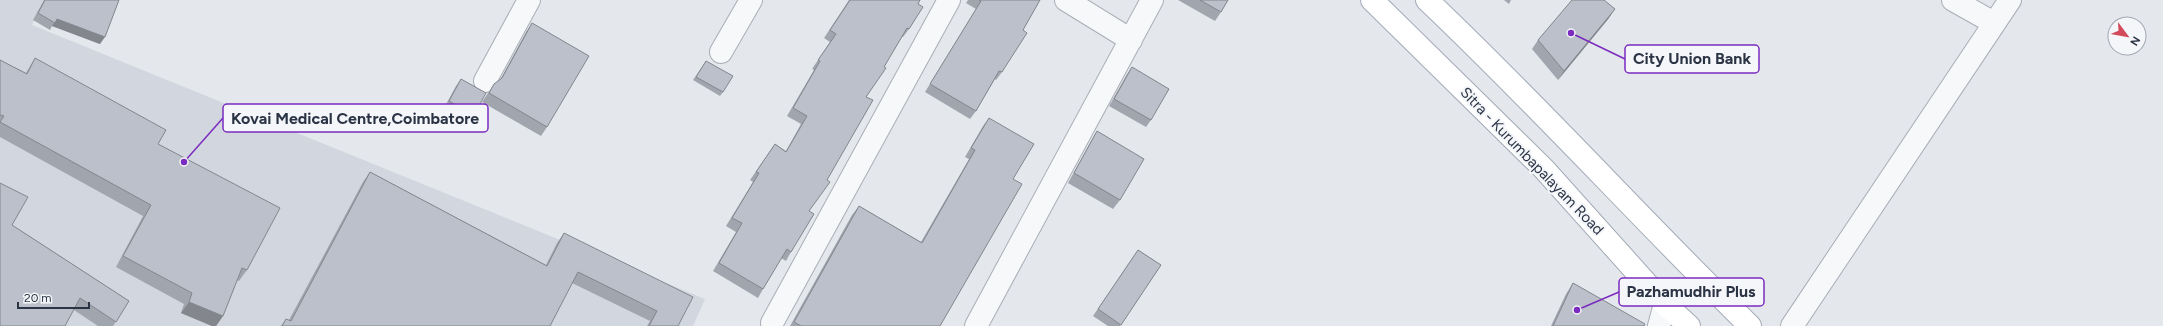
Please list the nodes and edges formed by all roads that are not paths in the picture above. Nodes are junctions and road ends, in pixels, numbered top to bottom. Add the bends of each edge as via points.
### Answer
1 (529, 0) edge
2 (751, 0) edge
3 (949, 0) edge
4 (1066, 0) edge
5 (1152, 0) edge
6 (1372, 0) edge
7 (1427, 0) edge
8 (1953, 0) edge
9 (2010, 0) edge
10 (1994, 23) junction
11 (1131, 40) junction
12 (721, 52) dead end
13 (485, 81) dead end
14 (1665, 304) junction
15 (772, 323) dead end
16 (976, 326) edge
17 (1659, 326) edge
18 (1688, 326) edge
19 (1750, 326) edge
20 (1792, 326) edge

1 - 13 street
2 - 12 street
3 - 15 street
4 - 11 street
5 - 11 street
6 - 14 main road, Sitra - Kurumbapalayam Road via 1544,169
7 - 19 main road via 1496,66
8 - 10 street
9 - 10 street
10 - 20 street
11 - 16 street
14 - 17 street
14 - 18 main road, Sitra - Kurumbapalayam Road

